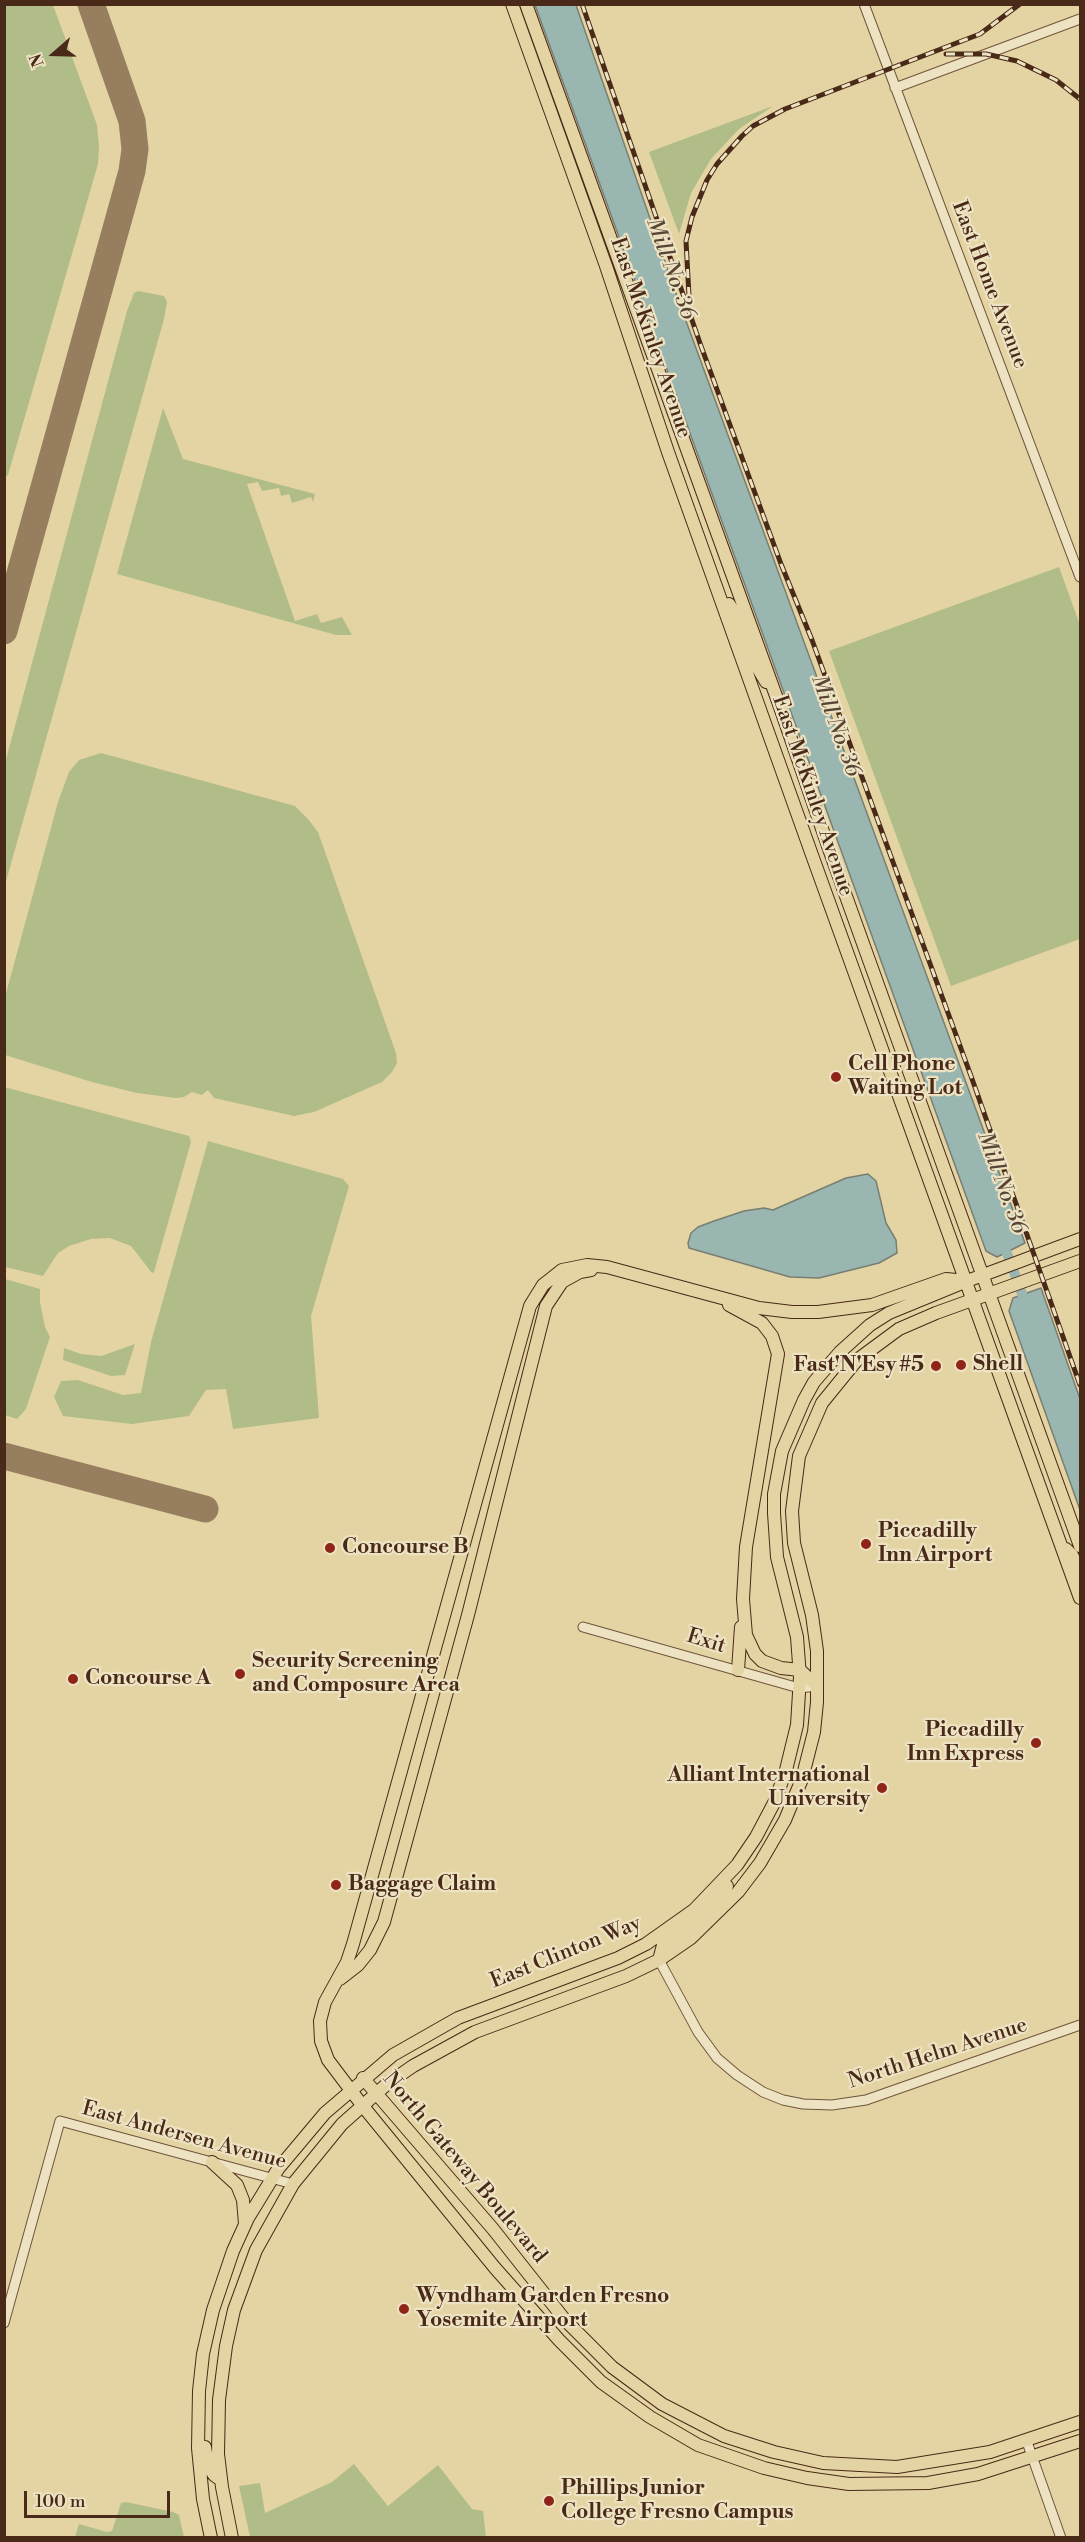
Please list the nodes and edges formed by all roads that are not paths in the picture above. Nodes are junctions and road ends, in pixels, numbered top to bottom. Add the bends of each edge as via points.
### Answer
1 (512, 4) edge
2 (526, 4) edge
3 (864, 4) edge
4 (1080, 19) edge
5 (895, 88) junction
6 (659, 371) junction
7 (644, 376) junction
8 (668, 452) junction
9 (1080, 578) edge
10 (735, 581) junction
11 (723, 602) junction
12 (780, 706) junction
13 (1080, 1239) edge
14 (1080, 1261) edge
15 (607, 1268) junction
16 (984, 1275) junction
17 (967, 1281) junction
18 (990, 1294) junction
19 (716, 1297) junction
20 (974, 1300) junction
21 (1080, 1546) edge
22 (1062, 1548) junction
23 (460, 1560) junction
24 (480, 1566) junction
25 (1080, 1573) edge
26 (1080, 1598) edge
27 (743, 1599) junction
28 (584, 1627) dead end
29 (738, 1670) junction
30 (800, 1670) junction
31 (817, 1686) junction
32 (799, 1688) junction
33 (737, 1866) junction
34 (658, 1960) junction
35 (335, 1983) junction
36 (1080, 2025) edge
37 (363, 2078) junction
38 (350, 2090) junction
39 (376, 2093) junction
40 (362, 2105) junction
41 (212, 2162) junction
42 (272, 2179) junction
43 (293, 2184) junction
44 (245, 2225) junction
45 (561, 2315) junction
46 (4, 2323) edge
47 (548, 2327) junction
48 (201, 2374) junction
49 (1080, 2422) edge
50 (1080, 2440) edge
51 (1027, 2442) junction
52 (1032, 2458) junction
53 (221, 2480) junction
54 (211, 2538) edge
55 (232, 2538) edge
56 (1061, 2538) edge

1 - 7 main road, East McKinley Avenue
2 - 6 main road, East McKinley Avenue
3 - 5 street, East Home Avenue
4 - 5 street
5 - 9 street, East Home Avenue
6 - 7 main road
6 - 10 main road, East McKinley Avenue
7 - 8 main road, East McKinley Avenue
8 - 10 main road via 696,507 720,574 725,581
8 - 11 main road, East McKinley Avenue
10 - 12 main road, East McKinley Avenue
11 - 12 main road via 734,610 754,662
11 - 17 main road, East McKinley Avenue
12 - 16 main road, East McKinley Avenue
13 - 16 main road, East Clinton Way
14 - 18 main road, East Clinton Way
15 - 19 main road
15 - 23 main road, North Gateway Boulevard via 587,1265 562,1270 550,1277 530,1306
15 - 24 main road via 562,1282 546,1306
16 - 17 main road, East Clinton Way
16 - 18 main road, East McKinley Avenue
17 - 19 main road via 945,1279 872,1305 818,1312 792,1312
17 - 20 main road, East McKinley Avenue
17 - 30 main road, East Clinton Way via 904,1306 870,1325 827,1366 795,1415 778,1471 774,1513 777,1557 795,1624
18 - 20 main road, East Clinton Way
18 - 21 main road, East McKinley Avenue
19 - 27 main road via 762,1323 778,1354 750,1522
20 - 22 main road, East McKinley Avenue
20 - 31 main road, East Clinton Way via 905,1326 871,1347 832,1388 806,1436 794,1483 792,1527 814,1628
22 - 25 main road via 1072,1554
22 - 26 main road, East McKinley Avenue
23 - 24 main road
23 - 35 main road, North Gateway Boulevard via 353,1944
24 - 35 main road via 384,1922 358,1965
27 - 29 main road
27 - 30 main road via 746,1635 755,1654 772,1665
28 - 29 street, Exit
29 - 32 street, Exit
30 - 31 main road
30 - 32 main road, East Clinton Way
31 - 32 street, Exit
31 - 34 main road, East Clinton Way via 814,1732 802,1779 770,1848 723,1908 691,1938
32 - 33 main road, East Clinton Way via 794,1740 781,1786 762,1827
33 - 34 main road via 725,1891 667,1941
33 - 37 main road, East Clinton Way via 694,1910 646,1944 458,2018 399,2051
34 - 36 street, North Helm Avenue via 717,2058 756,2088 803,2104 866,2100
34 - 39 main road, East Clinton Way via 626,1976 463,2037
35 - 38 main road, North Gateway Boulevard via 320,2021 321,2041 328,2060
37 - 38 main road, East Clinton Way
37 - 39 main road, North Gateway Boulevard
38 - 40 main road, North Gateway Boulevard
38 - 42 main road, East Clinton Way via 313,2125
39 - 40 main road, East Clinton Way
39 - 45 main road, North Gateway Boulevard
40 - 43 main road, East Clinton Way via 329,2138
40 - 47 main road, North Gateway Boulevard
41 - 42 street, East Andersen Avenue
41 - 44 main road via 237,2185
41 - 46 street, East Andersen Avenue via 60,2121
42 - 43 street, East Andersen Avenue
42 - 44 main road, East Clinton Way
43 - 53 main road, East Clinton Way via 256,2250 229,2332 219,2400
44 - 48 main road, East Clinton Way via 213,2310
45 - 47 street
45 - 51 main road, North Gateway Boulevard via 612,2367 662,2404 724,2436 774,2452 823,2463 897,2467 955,2459
47 - 52 main road, North Gateway Boulevard via 601,2382 650,2417 698,2445 764,2468 849,2484 928,2483
48 - 53 main road via 206,2456 211,2471
48 - 54 main road, East Clinton Way via 198,2448
49 - 51 main road, North Gateway Boulevard
50 - 52 main road, North Gateway Boulevard
51 - 52 street
52 - 56 street
53 - 55 main road, East Clinton Way

